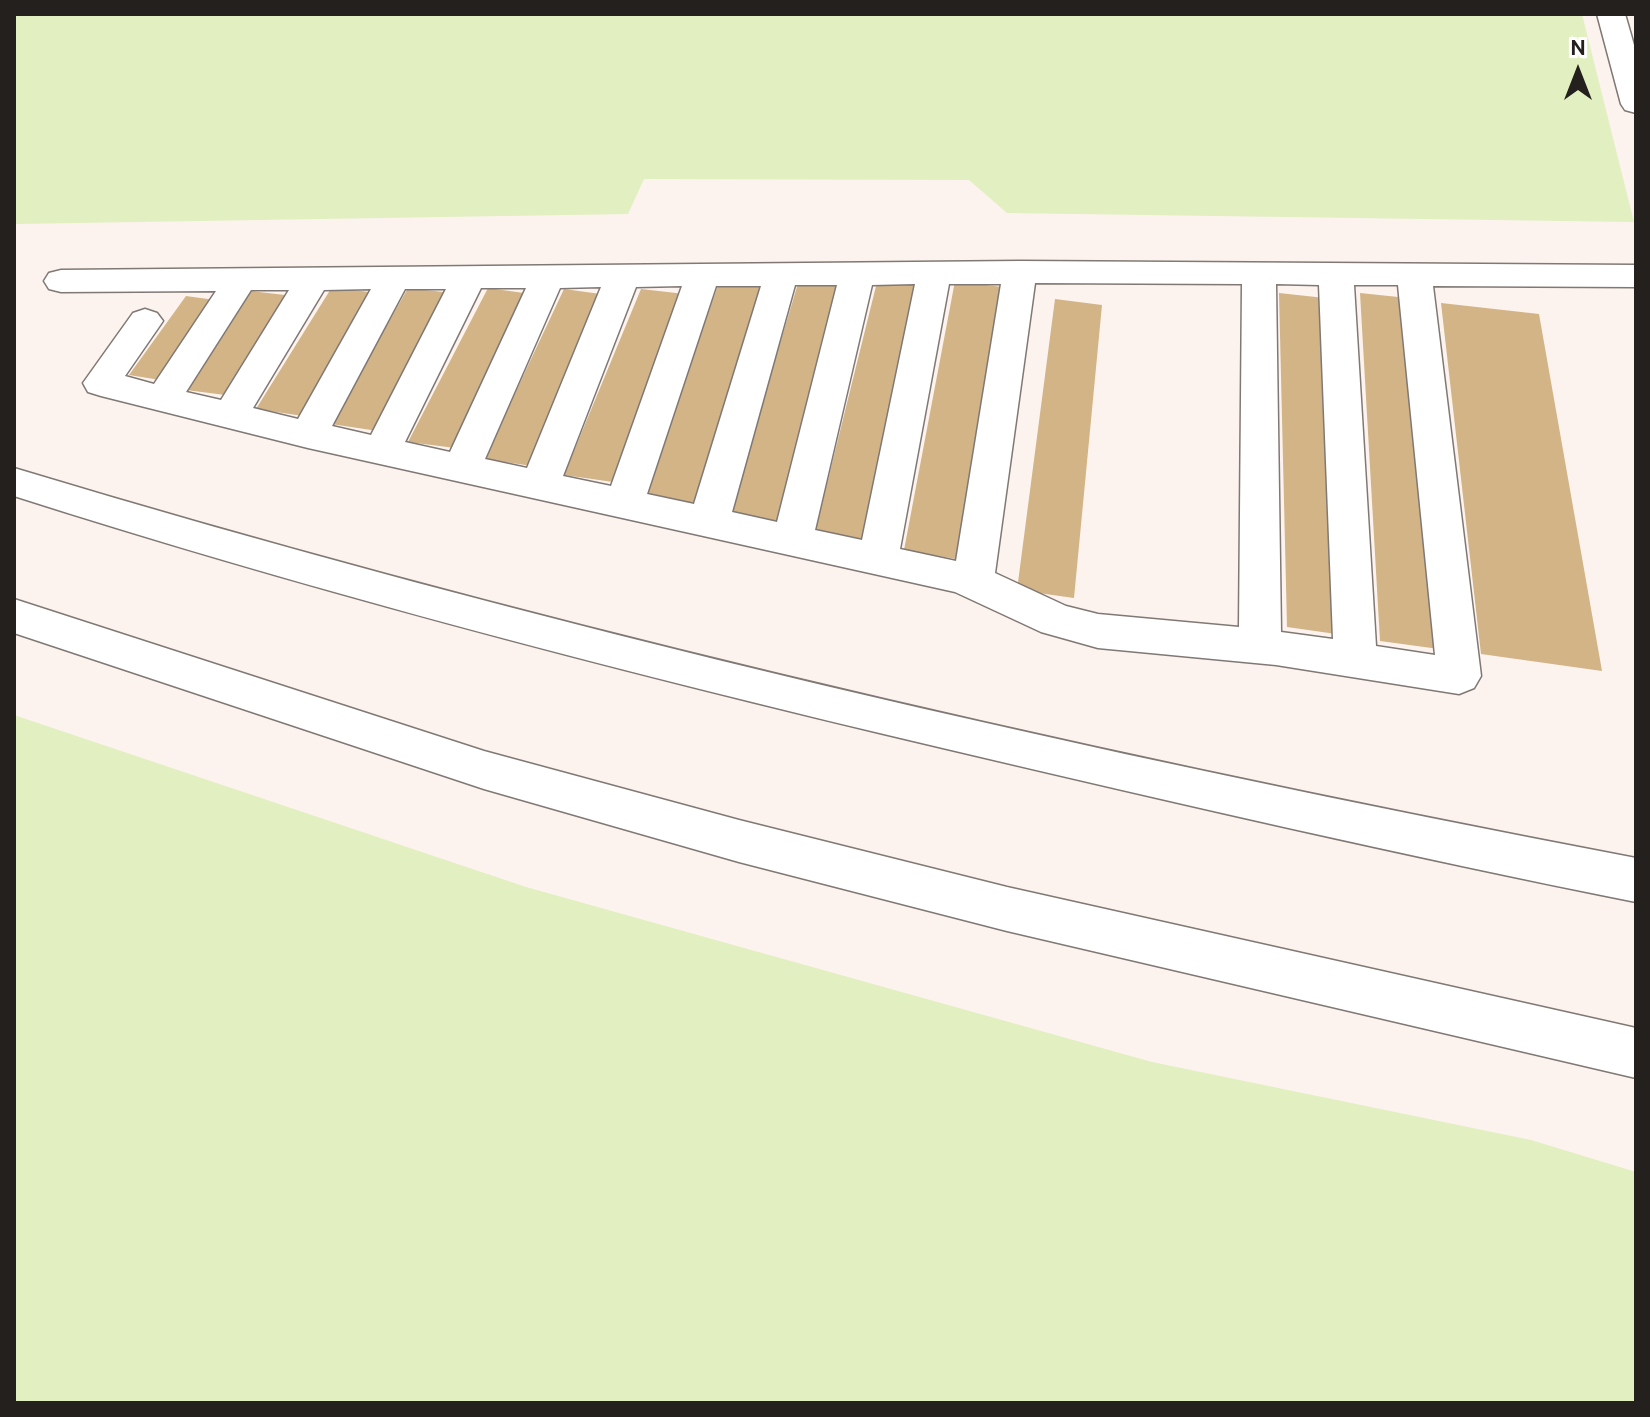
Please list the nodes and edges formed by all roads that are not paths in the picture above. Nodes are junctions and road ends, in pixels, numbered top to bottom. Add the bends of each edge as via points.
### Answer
1 (1611, 14) edge
2 (1636, 104) edge
3 (1020, 272) junction
4 (1259, 272) junction
5 (1336, 272) junction
6 (1414, 272) junction
7 (934, 273) junction
8 (857, 274) junction
9 (703, 275) junction
10 (781, 275) junction
11 (623, 276) junction
12 (1636, 276) edge
13 (469, 277) junction
14 (548, 277) junction
15 (394, 278) junction
16 (241, 279) junction
17 (313, 279) junction
18 (61, 281) dead end
19 (145, 321) dead end
20 (163, 399) junction
21 (230, 416) junction
22 (308, 435) junction
23 (382, 451) junction
24 (462, 467) junction
25 (14, 482) edge
26 (540, 485) junction
27 (624, 504) junction
28 (709, 522) junction
29 (792, 541) junction
30 (878, 560) junction
31 (973, 582) junction
32 (14, 616) edge
33 (1260, 647) junction
34 (1355, 659) junction
35 (1636, 880) edge
36 (1636, 1053) edge

1 - 2 main road
3 - 4 main road
3 - 7 main road
3 - 31 main road
4 - 5 main road
4 - 33 main road
5 - 6 main road
5 - 34 main road
6 - 12 main road
6 - 34 main road via 1459,676
7 - 8 main road
7 - 30 main road
8 - 10 main road
8 - 29 main road
9 - 10 main road
9 - 11 main road
9 - 27 main road
10 - 28 main road
11 - 14 main road
11 - 26 main road
13 - 14 main road
13 - 15 main road
13 - 23 main road
14 - 24 main road
15 - 17 main road
15 - 22 main road
16 - 17 main road
16 - 18 main road
16 - 20 main road
17 - 21 main road
19 - 20 main road via 101,383
20 - 21 main road
21 - 22 main road
22 - 23 main road
23 - 24 main road
24 - 26 main road
25 - 35 main road via 224,546 627,654 1106,767
26 - 27 main road
27 - 28 main road
28 - 29 main road
29 - 30 main road
30 - 31 main road
31 - 33 main road via 1056,620 1098,631
32 - 36 main road via 484,770 724,837 1007,909
33 - 34 main road

